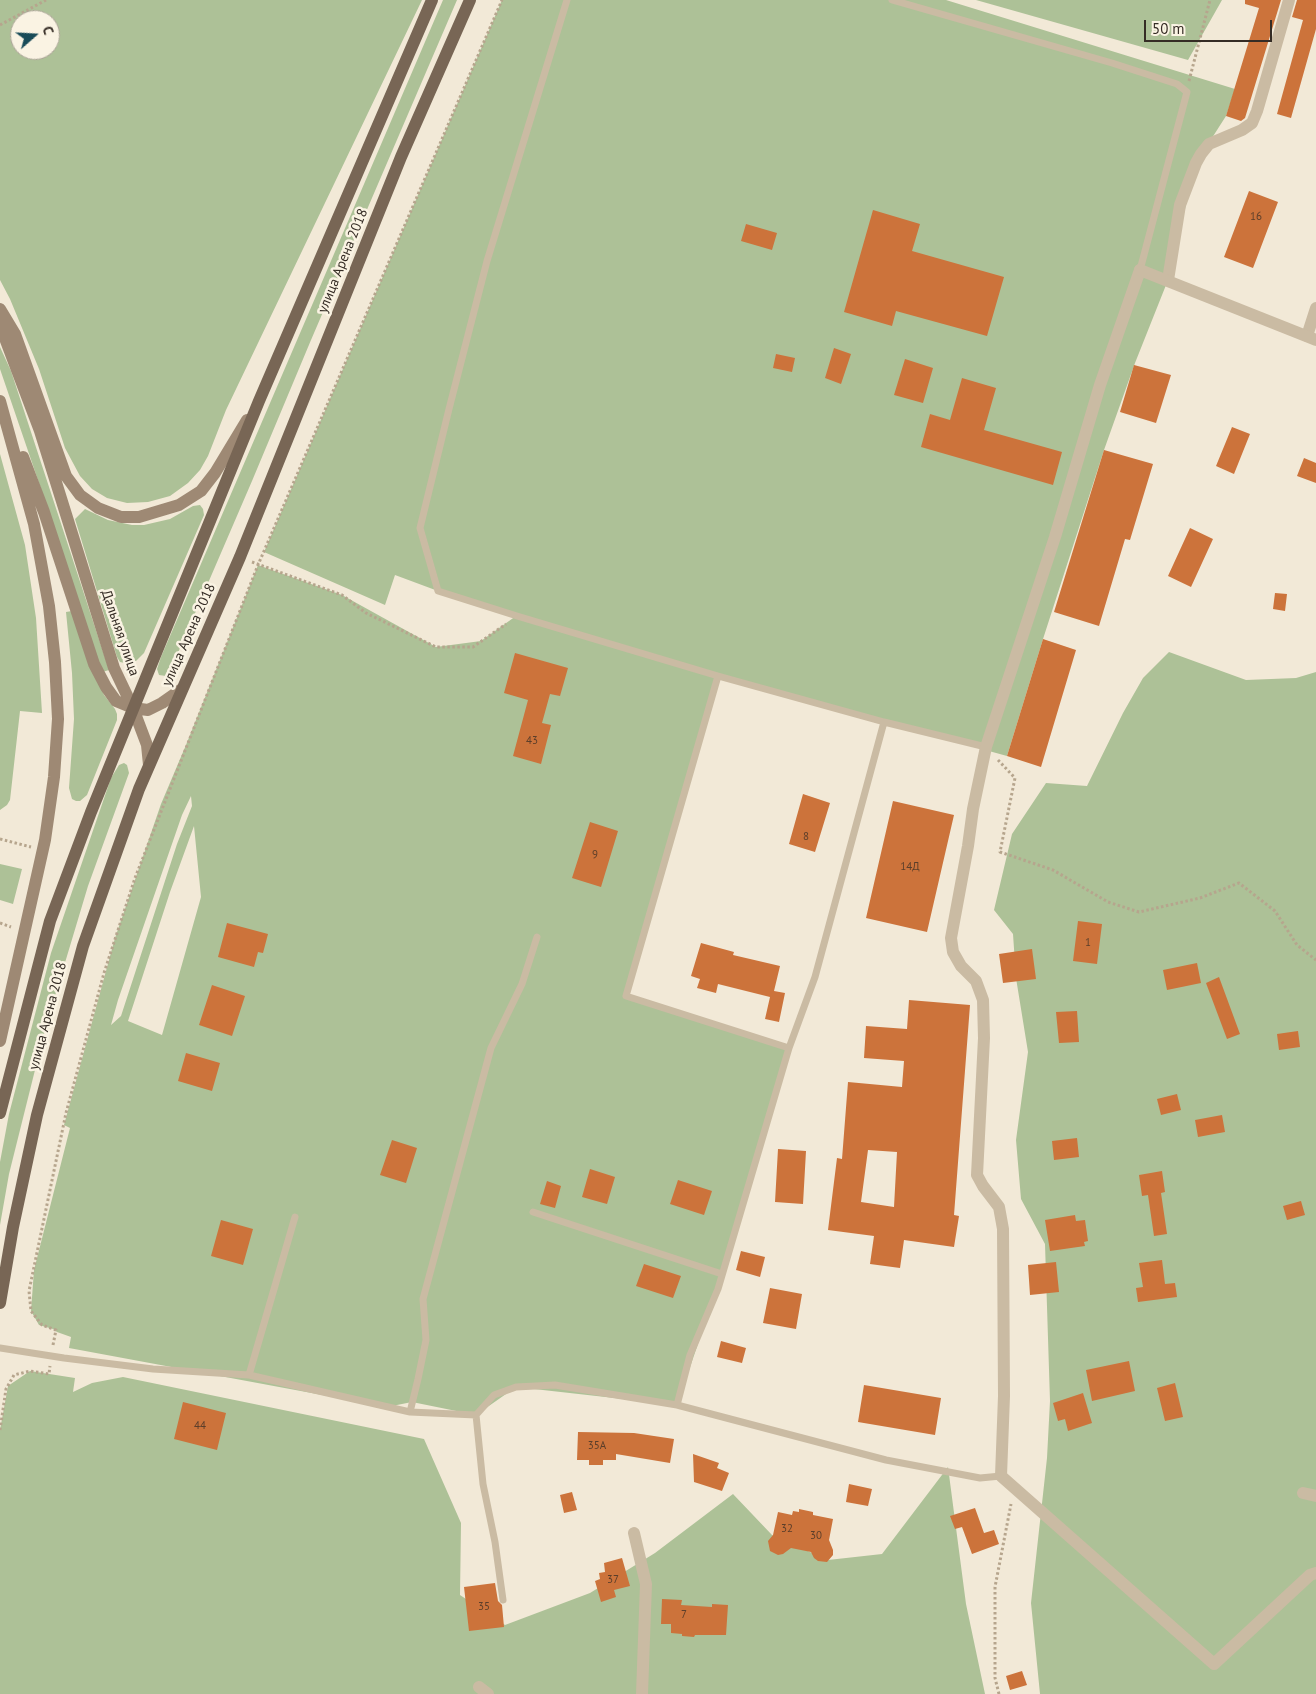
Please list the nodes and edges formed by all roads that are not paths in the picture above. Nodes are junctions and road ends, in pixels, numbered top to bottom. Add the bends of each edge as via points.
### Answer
1 (432, 0) edge
2 (470, 0) edge
3 (567, 0) edge
4 (892, 0) edge
5 (1289, 0) edge
6 (1140, 270) junction
7 (1168, 280) junction
8 (1316, 308) edge
9 (0, 309) edge
10 (0, 325) edge
11 (1311, 338) edge
12 (0, 396) edge
13 (0, 401) edge
14 (259, 401) junction
15 (718, 676) junction
16 (182, 689) junction
17 (133, 708) junction
18 (884, 722) junction
19 (986, 747) junction
20 (149, 765) junction
21 (537, 937) dead end
22 (0, 1041) edge
23 (789, 1048) junction
24 (0, 1113) edge
25 (533, 1212) dead end
26 (295, 1217) dead end
27 (722, 1274) junction
28 (0, 1303) edge
29 (0, 1348) edge
30 (249, 1375) junction
31 (677, 1405) junction
32 (410, 1412) junction
33 (476, 1415) junction
34 (1001, 1476) junction
35 (1303, 1493) dead end
36 (1316, 1496) edge
37 (634, 1533) dead end
38 (1316, 1573) edge
39 (503, 1600) dead end
40 (642, 1694) edge

1 - 14 main road, улица Арена 2018
2 - 16 main road, улица Арена 2018 via 402,157 240,557
3 - 15 lane via 487,261 420,528 438,591
4 - 6 lane via 1112,63 1177,84 1187,92
5 - 7 street via 1252,123 1209,144 1196,163 1180,205
6 - 7 street
6 - 19 street via 1100,385 1055,537
7 - 11 street
8 - 11 street
9 - 14 main road via 15,334 66,476 80,495 98,508 122,516 139,517 179,505 201,490 215,472
10 - 17 main road, Дальняя улица via 40,431 114,668
12 - 17 main road via 44,512 94,664 116,701
13 - 22 main road via 34,524 49,606 58,719 45,840
14 - 17 main road, улица Арена 2018
15 - 18 lane
15 - 23 lane via 626,996
16 - 17 main road via 148,710
16 - 20 main road, улица Арена 2018
17 - 20 main road, Дальняя улица via 147,745
17 - 24 main road, улица Арена 2018 via 50,921
18 - 19 lane
18 - 23 lane via 815,977
19 - 34 street via 951,938 953,952 976,981 983,1000 977,1175 999,1207 1003,1230
20 - 28 main road, улица Арена 2018 via 83,946 37,1115
21 - 32 lane via 522,984 491,1048 423,1299 426,1340
23 - 27 lane
25 - 27 lane
26 - 30 lane
27 - 31 lane via 690,1354
29 - 30 lane via 153,1369
30 - 32 lane
31 - 33 lane via 554,1385 516,1387 494,1395
31 - 34 lane via 886,1460 980,1478
32 - 33 lane
33 - 39 lane via 483,1484
34 - 38 street via 1214,1664 1310,1575
35 - 36 street
37 - 40 street via 646,1584

